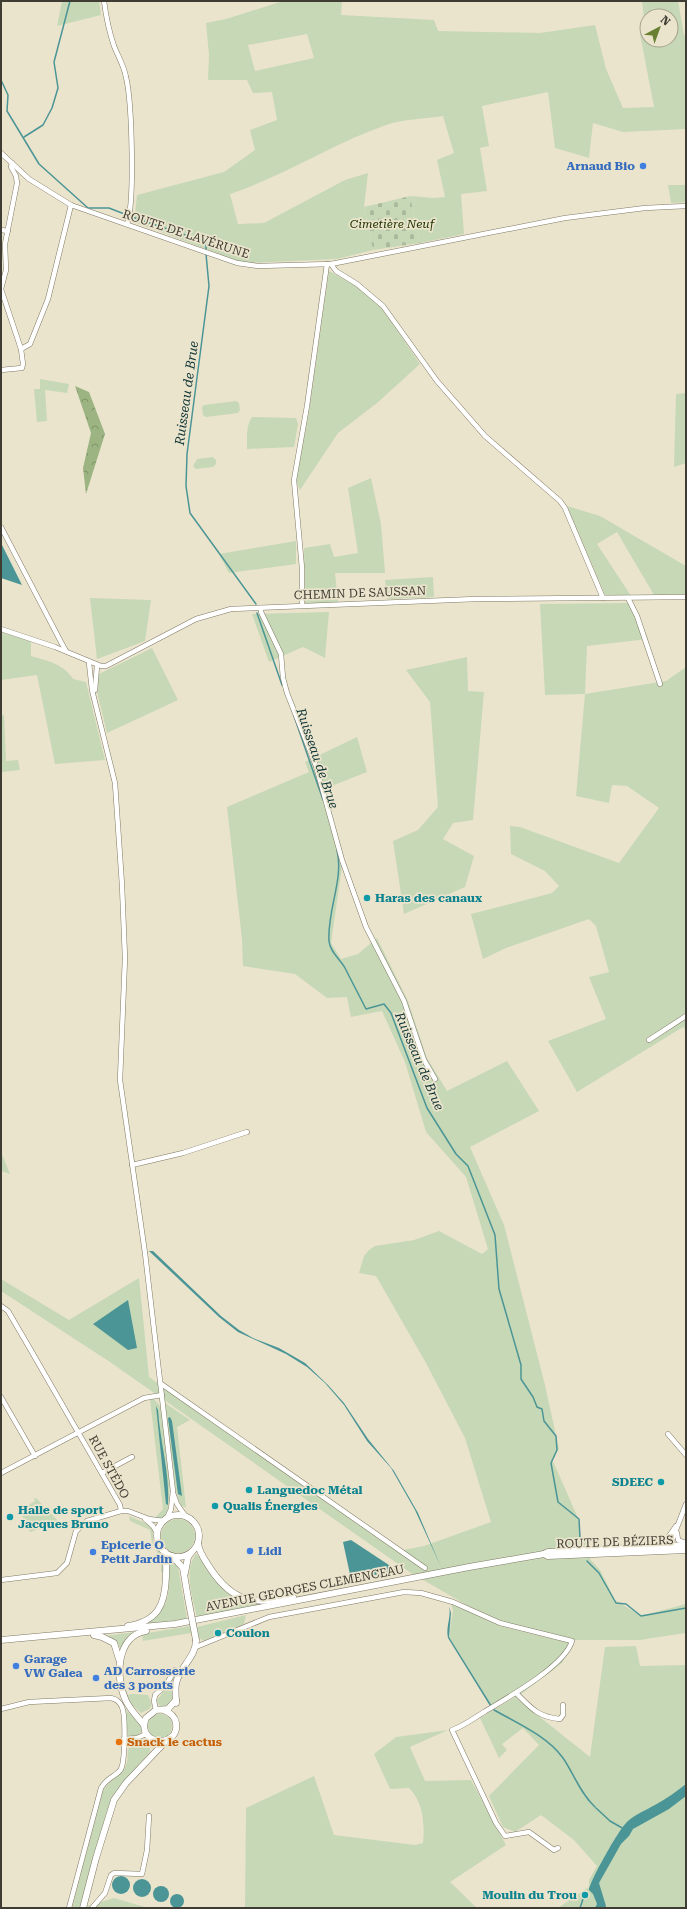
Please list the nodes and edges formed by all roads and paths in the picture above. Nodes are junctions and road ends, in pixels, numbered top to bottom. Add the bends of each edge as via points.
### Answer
1 (104, 1) edge
2 (1, 153) edge
3 (12, 163) junction
4 (71, 205) junction
5 (686, 206) edge
6 (127, 224) junction
7 (1, 230) edge
8 (8, 231) junction
9 (1, 261) edge
10 (7, 261) junction
11 (329, 264) junction
12 (21, 349) junction
13 (1, 370) edge
14 (1, 527) edge
15 (686, 597) edge
16 (603, 598) junction
17 (628, 598) junction
18 (302, 605) junction
19 (261, 608) junction
20 (1, 629) edge
21 (60, 642) junction
22 (52, 645) junction
23 (65, 649) junction
24 (89, 663) junction
25 (97, 666) junction
26 (660, 684) dead end
27 (96, 703) junction
28 (686, 1016) edge
29 (649, 1040) dead end
30 (434, 1079) dead end
31 (247, 1132) dead end
32 (132, 1165) junction
33 (1, 1306) edge
34 (160, 1383) junction
35 (162, 1395) junction
36 (1, 1397) edge
37 (79, 1433) junction
38 (668, 1434) dead end
39 (686, 1455) edge
40 (35, 1456) junction
41 (132, 1457) dead end
42 (102, 1473) junction
43 (1, 1474) edge
44 (173, 1491) junction
45 (686, 1504) edge
46 (122, 1511) junction
47 (144, 1517) junction
48 (186, 1517) junction
49 (165, 1520) junction
50 (679, 1522) junction
51 (157, 1533) junction
52 (198, 1543) junction
53 (686, 1544) edge
54 (669, 1545) junction
55 (686, 1550) edge
56 (165, 1552) junction
57 (192, 1552) junction
58 (544, 1554) junction
59 (172, 1556) junction
60 (425, 1568) dead end
61 (185, 1578) junction
62 (1, 1580) edge
63 (370, 1586) junction
64 (220, 1616) junction
65 (68, 1635) junction
66 (1, 1640) edge
67 (196, 1647) junction
68 (120, 1668) junction
69 (176, 1670) dead end
70 (516, 1693) junction
71 (176, 1700) junction
72 (563, 1705) dead end
73 (1, 1709) edge
74 (130, 1709) junction
75 (160, 1710) junction
76 (148, 1715) junction
77 (175, 1719) junction
78 (144, 1726) junction
79 (148, 1736) junction
80 (124, 1739) junction
81 (166, 1740) junction
82 (153, 1756) junction
83 (149, 1816) dead end
84 (558, 1848) dead end
85 (84, 1905) edge
86 (69, 1908) edge
87 (92, 1908) edge

1 - 6 street via 106,20 124,68 128,90 131,176 130,217
2 - 3 street, ROUTE DE LAVÉRUNE
3 - 4 street, ROUTE DE LAVÉRUNE via 29,179
3 - 8 street via 17,183
4 - 6 street, ROUTE DE LAVÉRUNE
4 - 12 street via 48,299 30,344
5 - 11 street, ROUTE DE LAVÉRUNE via 645,208 565,218
6 - 11 street, ROUTE DE LAVÉRUNE via 245,265
7 - 8 street
8 - 10 street via 5,244
9 - 10 street
10 - 12 street via 1,289
11 - 16 street via 383,306 437,381 485,436 560,501
11 - 18 street via 294,480 302,568
12 - 13 street via 22,368
14 - 21 street
15 - 17 street, CHEMIN DE SAUSSAN
16 - 17 street, CHEMIN DE SAUSSAN
16 - 18 street, CHEMIN DE SAUSSAN
17 - 26 street via 637,616
18 - 19 street, CHEMIN DE SAUSSAN
19 - 25 street, CHEMIN DE SAUSSAN via 231,609 196,619 106,666
19 - 30 street via 281,654 287,693 316,766 342,860 366,927 404,1001 424,1060
20 - 22 street
21 - 22 street
21 - 23 street
22 - 23 street
23 - 24 street
24 - 25 street
24 - 27 street
25 - 27 street via 94,686
27 - 32 street via 115,783 125,958 120,1080
28 - 29 street
31 - 32 street via 183,1153
32 - 34 street via 141,1218
33 - 37 street, RUE STÉDO via 8,1311
34 - 35 street
34 - 60 street
35 - 37 street via 144,1398
35 - 44 street
36 - 40 street
37 - 40 street
37 - 42 street, RUE STÉDO
38 - 39 street
40 - 43 street
41 - 42 street
42 - 46 street, RUE STÉDO
44 - 48 street via 177,1504
44 - 49 street via 171,1509
45 - 50 street
46 - 47 street
46 - 62 street via 87,1521 79,1527 74,1535 67,1563 57,1573
47 - 49 street
47 - 51 street
48 - 49 main road
48 - 52 main road via 196,1526 199,1533
49 - 51 main road
50 - 53 street via 676,1536
50 - 54 street
51 - 56 main road
52 - 57 main road
52 - 63 main road via 201,1555 225,1588 241,1598 253,1601 271,1601
53 - 54 main road, ROUTE DE BÉZIERS
54 - 55 main road, ROUTE DE BÉZIERS
54 - 58 main road, ROUTE DE BÉZIERS
54 - 58 main road, ROUTE DE BÉZIERS via 548,1556
56 - 59 main road
56 - 65 main road via 165,1592 162,1604 153,1615 135,1625
57 - 59 main road via 186,1556
57 - 61 main road via 186,1563
58 - 63 main road, AVENUE GEORGES CLEMENCEAU
59 - 61 main road via 181,1564
61 - 67 main road, bridge
63 - 64 main road, AVENUE GEORGES CLEMENCEAU
64 - 65 main road, AVENUE GEORGES CLEMENCEAU via 175,1624
64 - 68 main road via 136,1634 125,1646
65 - 66 main road, AVENUE GEORGES CLEMENCEAU
65 - 68 main road via 94,1635 109,1640 117,1649
67 - 70 street via 269,1617 404,1592 421,1593 453,1602 500,1623 572,1641 561,1659
67 - 71 main road via 176,1682
68 - 74 main road via 122,1690
69 - 75 street via 155,1695 154,1701
70 - 72 street via 542,1715 560,1719 563,1715
70 - 84 street via 452,1730 496,1823 505,1836 529,1832 554,1850
71 - 75 main road via 171,1707
71 - 77 main road
73 - 80 street via 29,1702 111,1698 123,1707
74 - 76 main road via 138,1715
74 - 78 main road
75 - 76 main road
75 - 77 main road via 168,1712
76 - 78 main road
77 - 81 main road via 174,1734
78 - 79 main road
79 - 80 street
79 - 81 main road via 161,1742
79 - 82 main road via 156,1747
80 - 86 street via 120,1770 108,1778 101,1788
81 - 82 main road
82 - 85 main road via 126,1782 114,1800
83 - 87 street via 147,1850 142,1874 114,1873 105,1893

